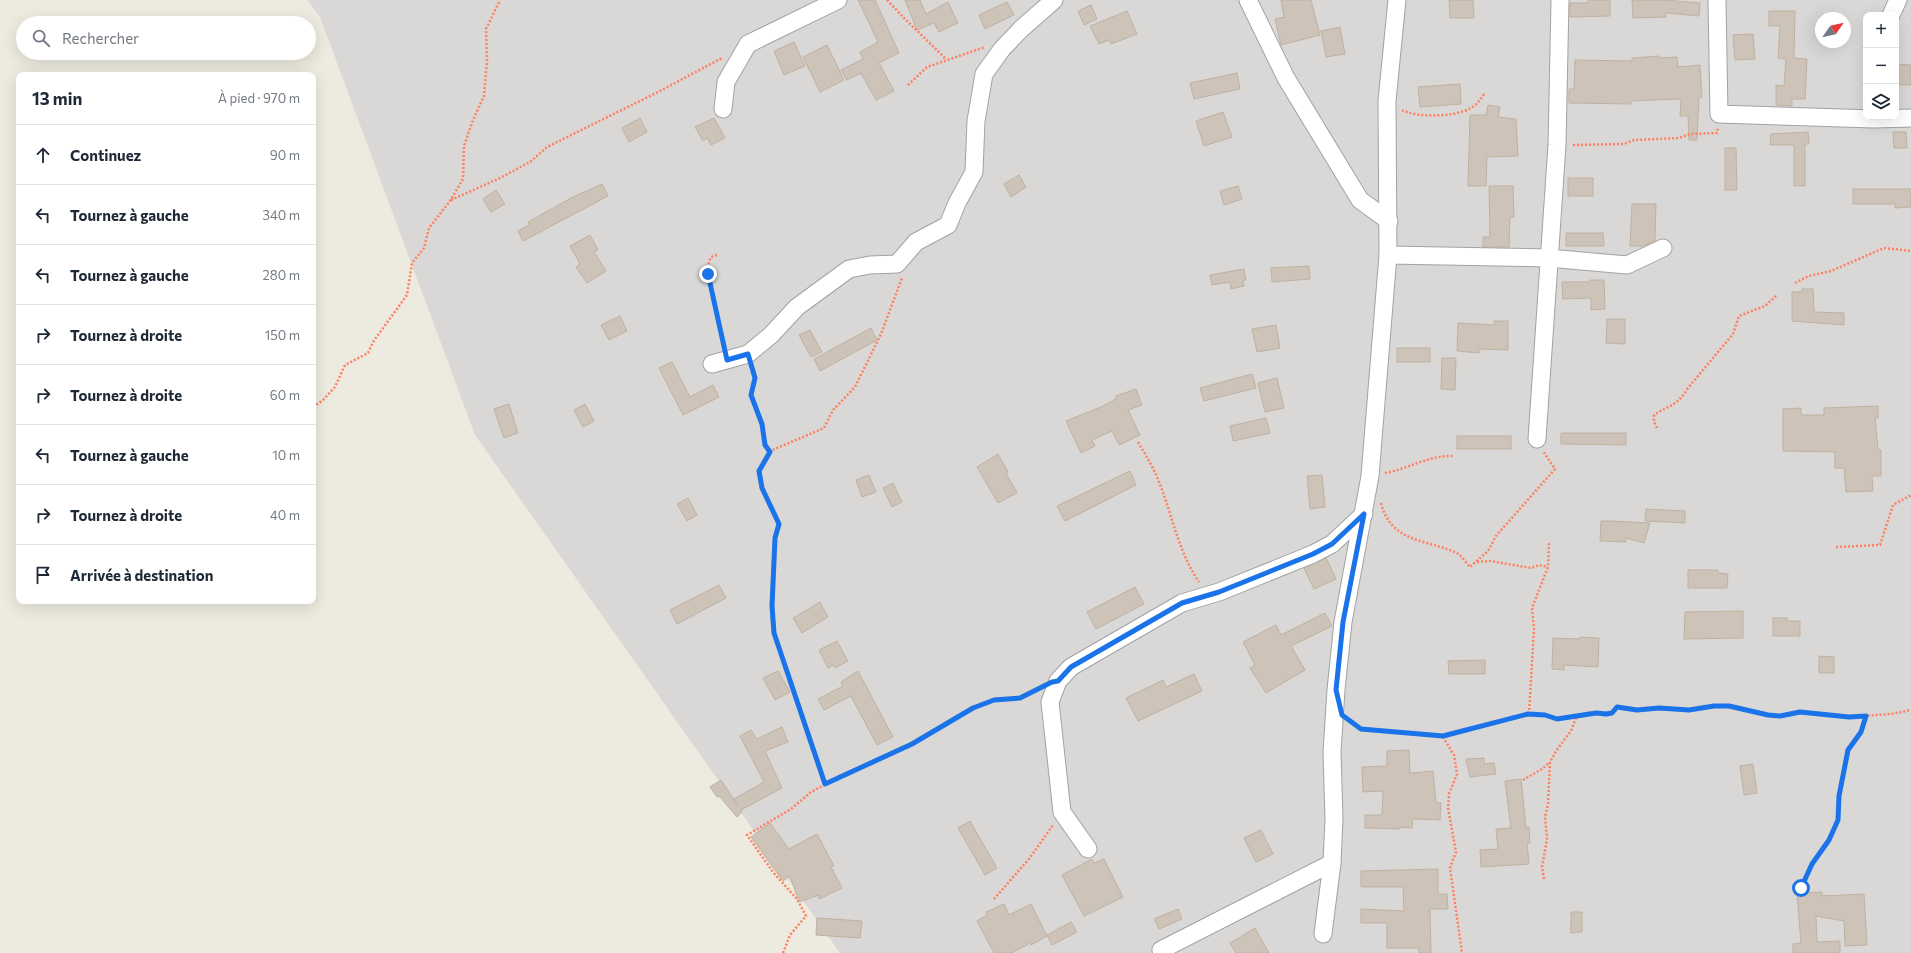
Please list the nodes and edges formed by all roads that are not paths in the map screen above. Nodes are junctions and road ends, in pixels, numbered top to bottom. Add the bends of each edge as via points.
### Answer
1 (838, 0) edge
2 (1054, 0) edge
3 (1248, 0) edge
4 (1397, 0) edge
5 (1560, 0) edge
6 (1718, 0) edge
7 (1898, 0) edge
8 (1892, 12) edge
9 (723, 109) dead end
10 (1863, 118) edge
11 (1899, 118) edge
12 (1911, 118) edge
13 (1389, 221) junction
14 (1664, 248) dead end
15 (1388, 255) junction
16 (1548, 258) junction
17 (720, 362) road end
18 (1537, 439) road end
19 (1364, 514) junction
20 (1088, 849) dead end
21 (1332, 863) junction
22 (1323, 934) dead end
23 (1161, 950) dead end

1 - 9 street via 748,44 726,82
2 - 17 street via 1002,49 984,74 976,121 974,172 957,202 948,225 916,242 897,264 849,269 797,306 772,335 748,354
3 - 13 street via 1286,78 1360,200
4 - 13 street via 1386,101
5 - 16 street via 1557,145
6 - 10 street via 1719,114
7 - 8 street
11 - 12 street
13 - 15 street
14 - 16 street via 1628,265
15 - 16 street
15 - 19 street via 1370,476
16 - 18 street
19 - 20 street via 1332,544 1219,592 1182,603 1071,667 1058,681 1050,702 1062,812
19 - 21 street via 1343,622 1336,690 1332,752
21 - 22 street
21 - 23 street

